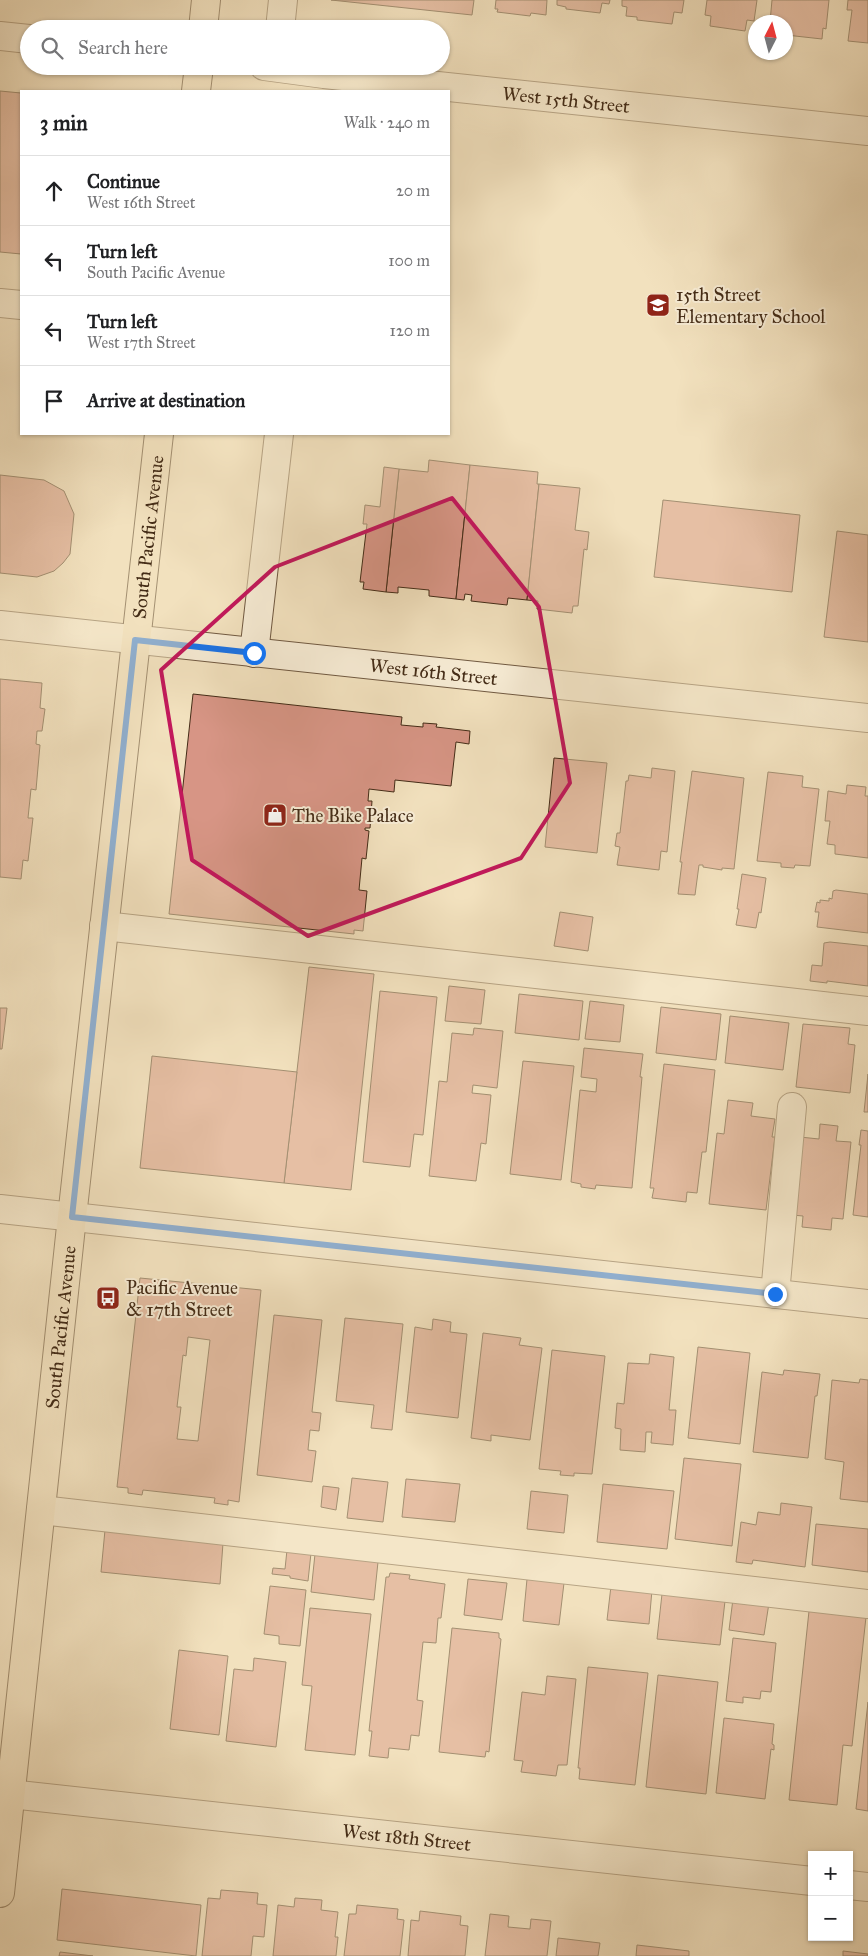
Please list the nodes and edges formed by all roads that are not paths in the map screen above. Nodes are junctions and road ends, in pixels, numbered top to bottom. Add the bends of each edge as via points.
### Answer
1 (206, 0) edge
2 (283, 0) edge
3 (204, 20) edge
4 (281, 20) edge
5 (0, 36) edge
6 (20, 38) edge
7 (198, 75) edge
8 (298, 75) edge
9 (323, 83) edge
10 (196, 90) edge
11 (402, 90) edge
12 (450, 94) edge
13 (868, 131) edge
14 (0, 303) edge
15 (20, 305) edge
16 (158, 435) edge
17 (279, 435) edge
18 (0, 625) edge
19 (135, 640) junction
20 (254, 653) junction
21 (868, 718) edge
22 (104, 926) junction
23 (868, 1011) edge
24 (792, 1107) dead end
25 (0, 1209) edge
26 (72, 1217) junction
27 (775, 1294) junction
28 (868, 1304) edge
29 (41, 1510) junction
30 (868, 1604) edge
31 (6, 1793) edge
32 (808, 1880) edge
33 (853, 1885) edge
34 (868, 1887) edge
35 (0, 1893) edge

1 - 3 main road
2 - 4 street
5 - 6 street
7 - 10 main road
8 - 9 street, West 15th Street
9 - 11 street, West 15th Street
12 - 13 street, West 15th Street
14 - 15 street
16 - 19 main road, South Pacific Avenue
17 - 20 street
18 - 19 street, West 16th Street
19 - 20 street, West 16th Street
19 - 22 main road, South Pacific Avenue
20 - 21 street, West 16th Street
22 - 23 street
22 - 26 main road, South Pacific Avenue
24 - 27 street
25 - 26 street
26 - 27 street
26 - 29 main road, South Pacific Avenue
27 - 28 street
29 - 30 street
29 - 31 main road, South Pacific Avenue
31 - 32 street, West 18th Street
31 - 35 main road, South Pacific Avenue
33 - 34 street

